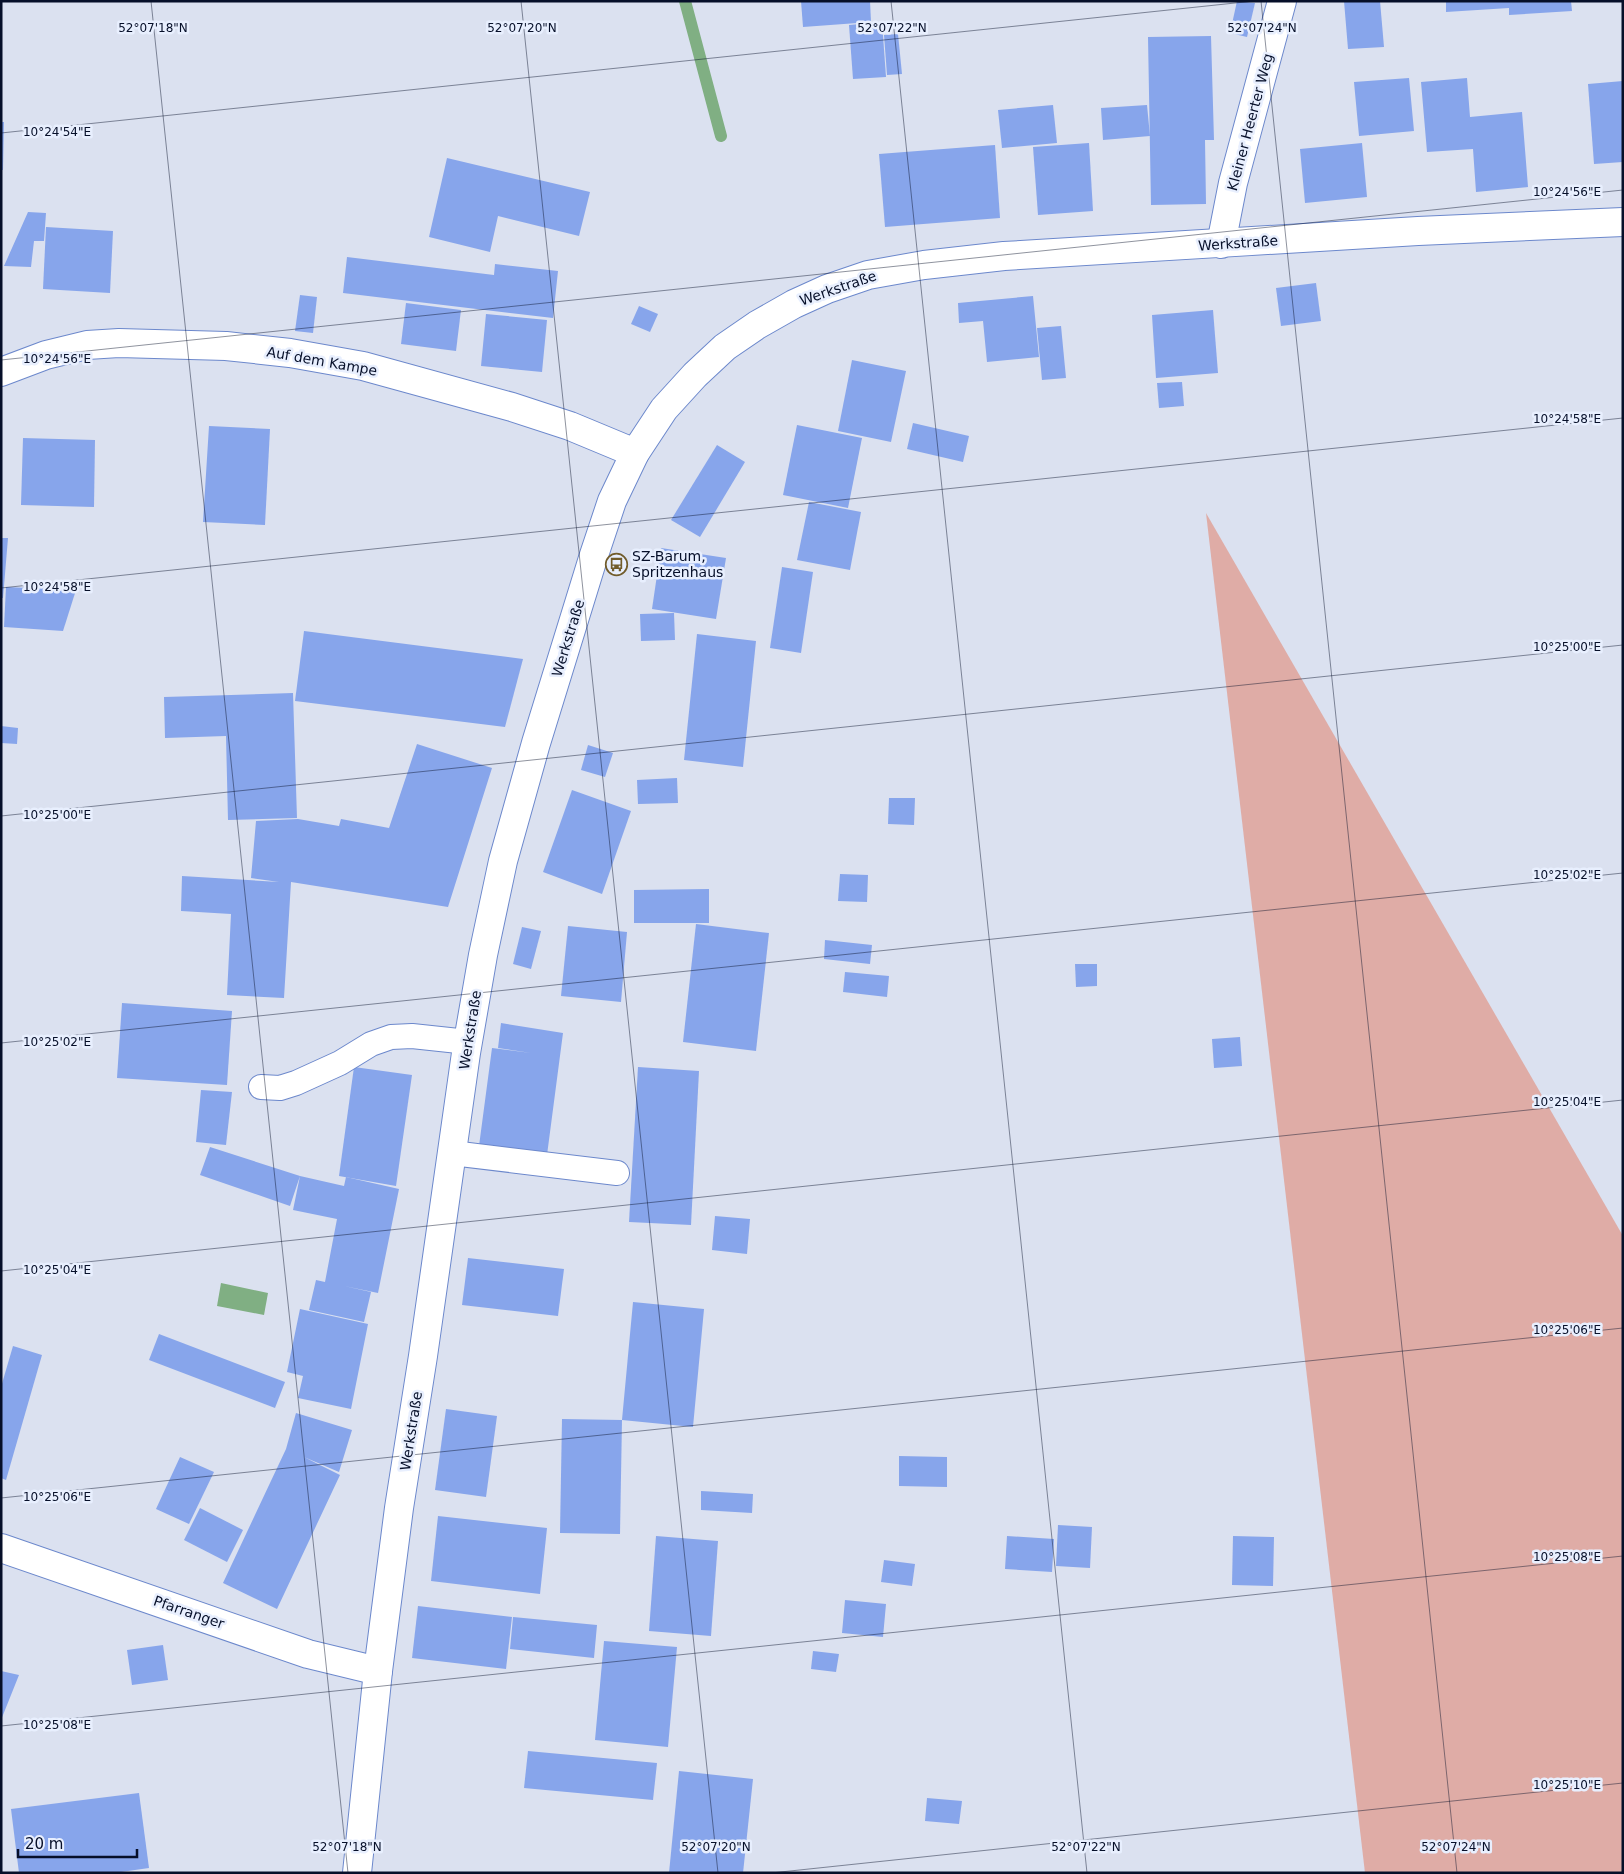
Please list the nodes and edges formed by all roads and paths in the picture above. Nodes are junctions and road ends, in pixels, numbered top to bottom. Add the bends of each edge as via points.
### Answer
1 (1282, 1) edge
2 (1623, 222) edge
3 (1221, 244) junction
4 (1, 372) edge
5 (635, 453) junction
6 (468, 1042) junction
7 (261, 1087) dead end
8 (452, 1153) junction
9 (617, 1173) dead end
10 (1, 1548) edge
11 (378, 1671) junction
12 (357, 1873) edge

1 - 3 main road, Kleiner Heerter Weg via 1233,183
2 - 3 main road, Werkstraße
3 - 5 main road, Werkstraße via 1004,256 924,264 868,275 827,289 794,304 725,347 664,410
4 - 5 main road, Auf dem Kampe via 46,355 87,345 226,346 290,353 363,366 512,407 570,426
5 - 6 main road, Werkstraße via 612,501 536,743 503,861
6 - 7 lane via 392,1037 371,1044 296,1083 280,1088
6 - 8 main road, Werkstraße
8 - 9 lane
8 - 11 main road, Werkstraße
10 - 11 main road, Pfarranger via 308,1654
11 - 12 main road, Werkstraße

